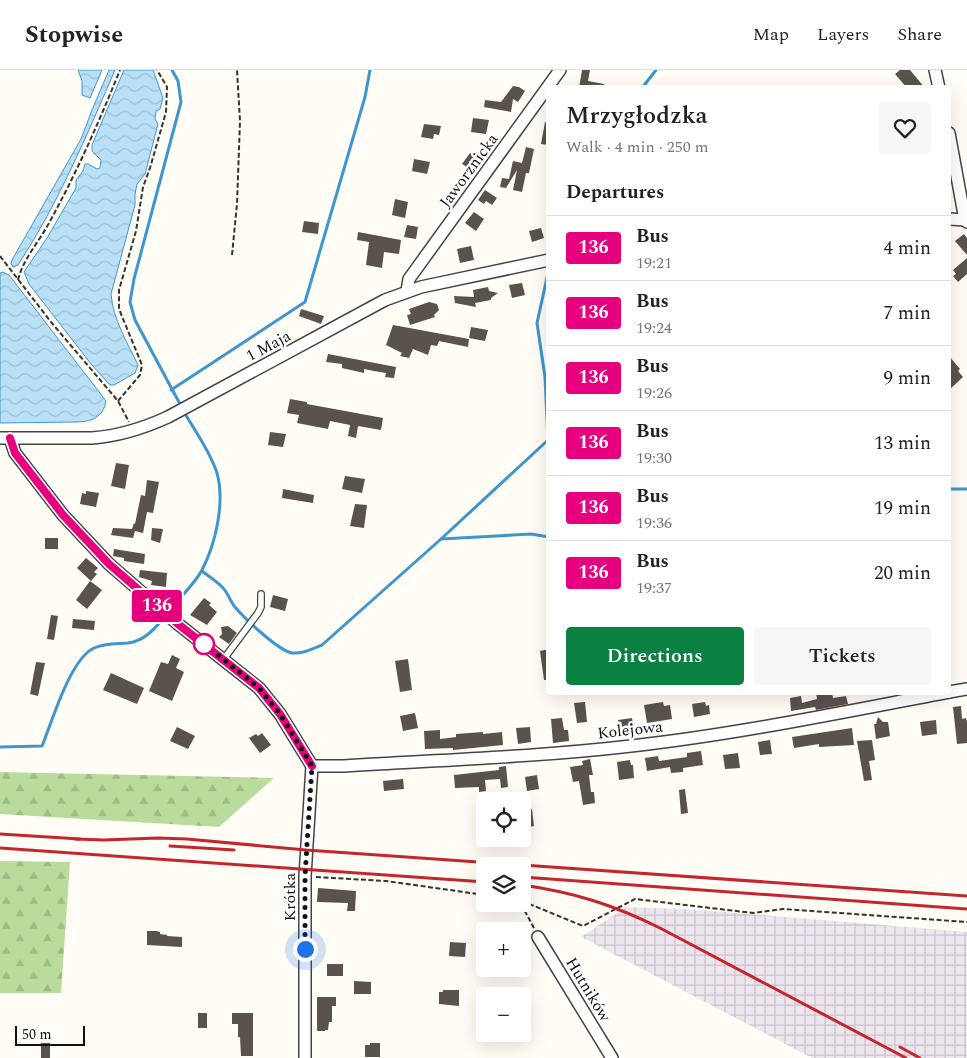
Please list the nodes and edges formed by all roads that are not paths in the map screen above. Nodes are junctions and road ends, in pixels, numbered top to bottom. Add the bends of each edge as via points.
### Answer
1 (560, 70) edge
2 (935, 70) edge
3 (549, 85) edge
4 (938, 85) edge
5 (546, 89) edge
6 (951, 143) edge
7 (951, 219) edge
8 (966, 221) edge
9 (546, 261) edge
10 (406, 291) junction
11 (5, 438) edge
12 (261, 594) dead end
13 (223, 660) junction
14 (967, 689) edge
15 (951, 692) edge
16 (933, 695) edge
17 (312, 766) junction
18 (538, 937) road end
19 (305, 1058) edge
20 (612, 1058) edge

1 - 3 street, Jaworznicka
2 - 4 street
5 - 10 street, Jaworznicka via 409,279
6 - 8 street
7 - 8 street
9 - 10 street, 1 Maja
10 - 11 street, 1 Maja via 168,417 134,430 92,438
11 - 13 street via 81,536 109,564
12 - 13 lane via 261,607
13 - 17 street via 274,704
14 - 15 street, Kolejowa
16 - 17 street, Kolejowa via 767,726 631,746
17 - 19 street, Krótka via 305,876
18 - 20 street, Hutników

